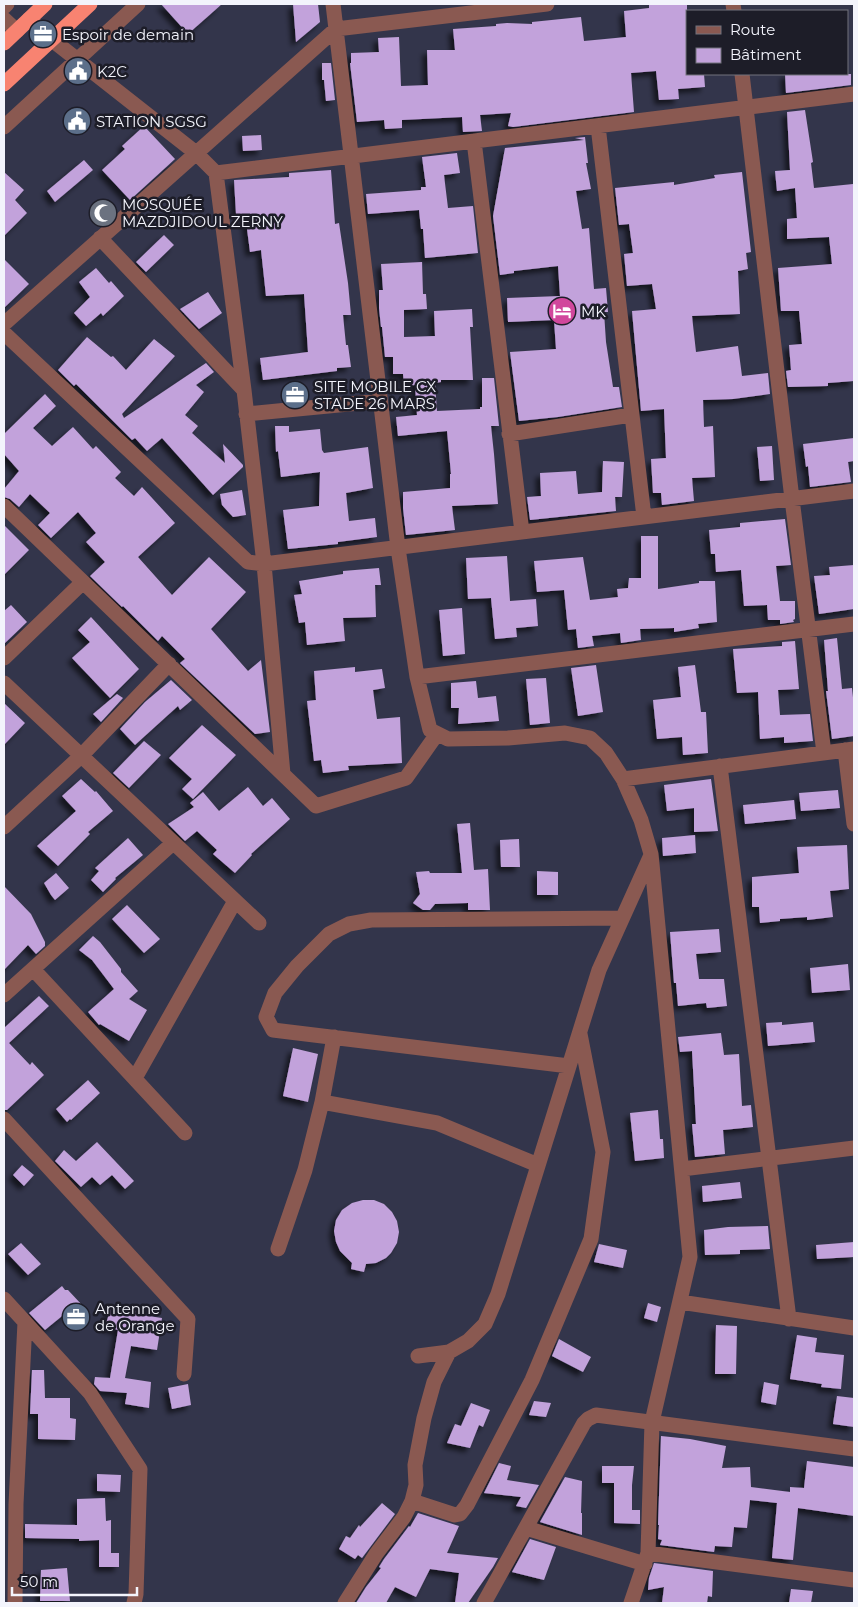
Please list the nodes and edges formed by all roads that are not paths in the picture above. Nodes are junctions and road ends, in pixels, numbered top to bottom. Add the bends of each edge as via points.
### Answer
1 (7, 4) edge
2 (45, 4) edge
3 (90, 4) edge
4 (138, 4) edge
5 (333, 4) edge
6 (547, 4) edge
7 (4, 7) edge
8 (4, 19) edge
9 (29, 19) junction
10 (336, 30) junction
11 (17, 31) junction
12 (51, 39) junction
13 (4, 44) edge
14 (77, 59) junction
15 (742, 75) edge
16 (4, 84) edge
17 (854, 94) edge
18 (746, 107) junction
19 (598, 126) junction
20 (4, 127) edge
21 (474, 141) junction
22 (196, 153) junction
23 (351, 156) junction
24 (216, 173) junction
25 (100, 238) junction
26 (4, 324) edge
27 (4, 333) edge
28 (244, 390) junction
29 (380, 401) junction
30 (246, 414) junction
31 (631, 415) junction
32 (509, 434) junction
33 (854, 491) edge
34 (792, 499) junction
35 (4, 506) edge
36 (644, 517) junction
37 (522, 532) junction
38 (398, 548) junction
39 (264, 564) junction
40 (83, 582) junction
41 (854, 624) edge
42 (809, 629) junction
43 (4, 658) edge
44 (169, 664) junction
45 (417, 677) junction
46 (4, 683) edge
47 (437, 734) junction
48 (850, 750) edge
49 (824, 753) junction
50 (81, 756) junction
51 (720, 766) junction
52 (283, 774) junction
53 (623, 779) junction
54 (854, 824) edge
55 (4, 827) edge
56 (173, 843) junction
57 (651, 854) junction
58 (235, 901) junction
59 (622, 918) junction
60 (259, 923) dead end
61 (33, 969) junction
62 (4, 995) edge
63 (580, 1033) junction
64 (334, 1037) junction
65 (569, 1066) junction
66 (135, 1078) junction
67 (322, 1102) junction
68 (4, 1119) edge
69 (185, 1133) dead end
70 (854, 1148) edge
71 (769, 1158) junction
72 (538, 1165) junction
73 (682, 1169) junction
74 (278, 1249) dead end
75 (4, 1299) edge
76 (680, 1302) junction
77 (789, 1319) junction
78 (25, 1322) junction
79 (854, 1328) edge
80 (449, 1352) junction
81 (418, 1356) dead end
82 (184, 1374) dead end
83 (652, 1422) junction
84 (854, 1449) edge
85 (4, 1491) edge
86 (412, 1501) junction
87 (16, 1504) junction
88 (526, 1528) junction
89 (647, 1559) junction
90 (15, 1572) junction
91 (854, 1580) edge
92 (4, 1583) edge
93 (15, 1603) edge
94 (134, 1603) edge
95 (345, 1603) edge
96 (484, 1603) edge
97 (631, 1603) edge

1 - 7 street
2 - 9 highway
3 - 12 highway
4 - 14 street
5 - 10 street
6 - 10 street
8 - 11 street
9 - 11 highway
9 - 12 street
10 - 22 street
10 - 23 street
11 - 13 highway
12 - 14 street
12 - 16 highway
14 - 20 street
14 - 22 street
15 - 18 street
17 - 18 street
18 - 19 street
18 - 34 street
19 - 21 street
19 - 31 street
21 - 23 street
21 - 32 street
22 - 24 street
22 - 25 street
23 - 24 street
23 - 29 street
24 - 28 street
25 - 26 street
25 - 28 street
27 - 39 street via 248,562
28 - 30 street
29 - 30 street
29 - 38 street
30 - 39 street
31 - 32 street
31 - 36 street
32 - 37 street
33 - 34 street
34 - 36 street
34 - 42 street
35 - 40 street
36 - 37 street
37 - 38 street
38 - 39 street
38 - 45 street
39 - 52 street
40 - 43 street
40 - 44 street
41 - 42 street
42 - 45 street
42 - 49 street
44 - 50 street
44 - 52 street
45 - 47 street via 430,730
46 - 50 street
47 - 52 street via 406,778 316,806
47 - 53 street via 448,738 508,738 565,733 590,738 606,753
48 - 49 street
48 - 54 street
49 - 51 street
50 - 55 street
50 - 56 street
51 - 53 street
51 - 71 street
53 - 57 street via 641,820
56 - 58 street
56 - 61 street
57 - 59 street
57 - 73 street
58 - 60 street
58 - 66 street
59 - 63 street via 599,970
59 - 64 street via 371,920 349,924 329,934 297,966 275,993 266,1017 273,1030
61 - 62 street
61 - 66 street
63 - 65 street
63 - 86 street via 603,1152 591,1239 532,1380 467,1505 455,1515
64 - 65 street
64 - 67 street
65 - 72 street
66 - 69 street
67 - 72 street via 437,1123
67 - 74 street via 305,1170
68 - 82 street via 188,1319
70 - 71 street
71 - 73 street
71 - 77 street
72 - 80 street via 486,1324 468,1341
73 - 76 street via 690,1257
75 - 78 street
76 - 77 street
76 - 83 street
77 - 79 street
78 - 87 street
78 - 94 street via 90,1393 140,1469
80 - 81 street
80 - 86 street via 434,1382 424,1418
83 - 84 street
83 - 88 street via 596,1415 588,1418
83 - 89 street
85 - 87 street
86 - 95 street
87 - 90 street
88 - 89 street
88 - 96 street
89 - 91 street
89 - 97 street
90 - 92 street
90 - 93 street

